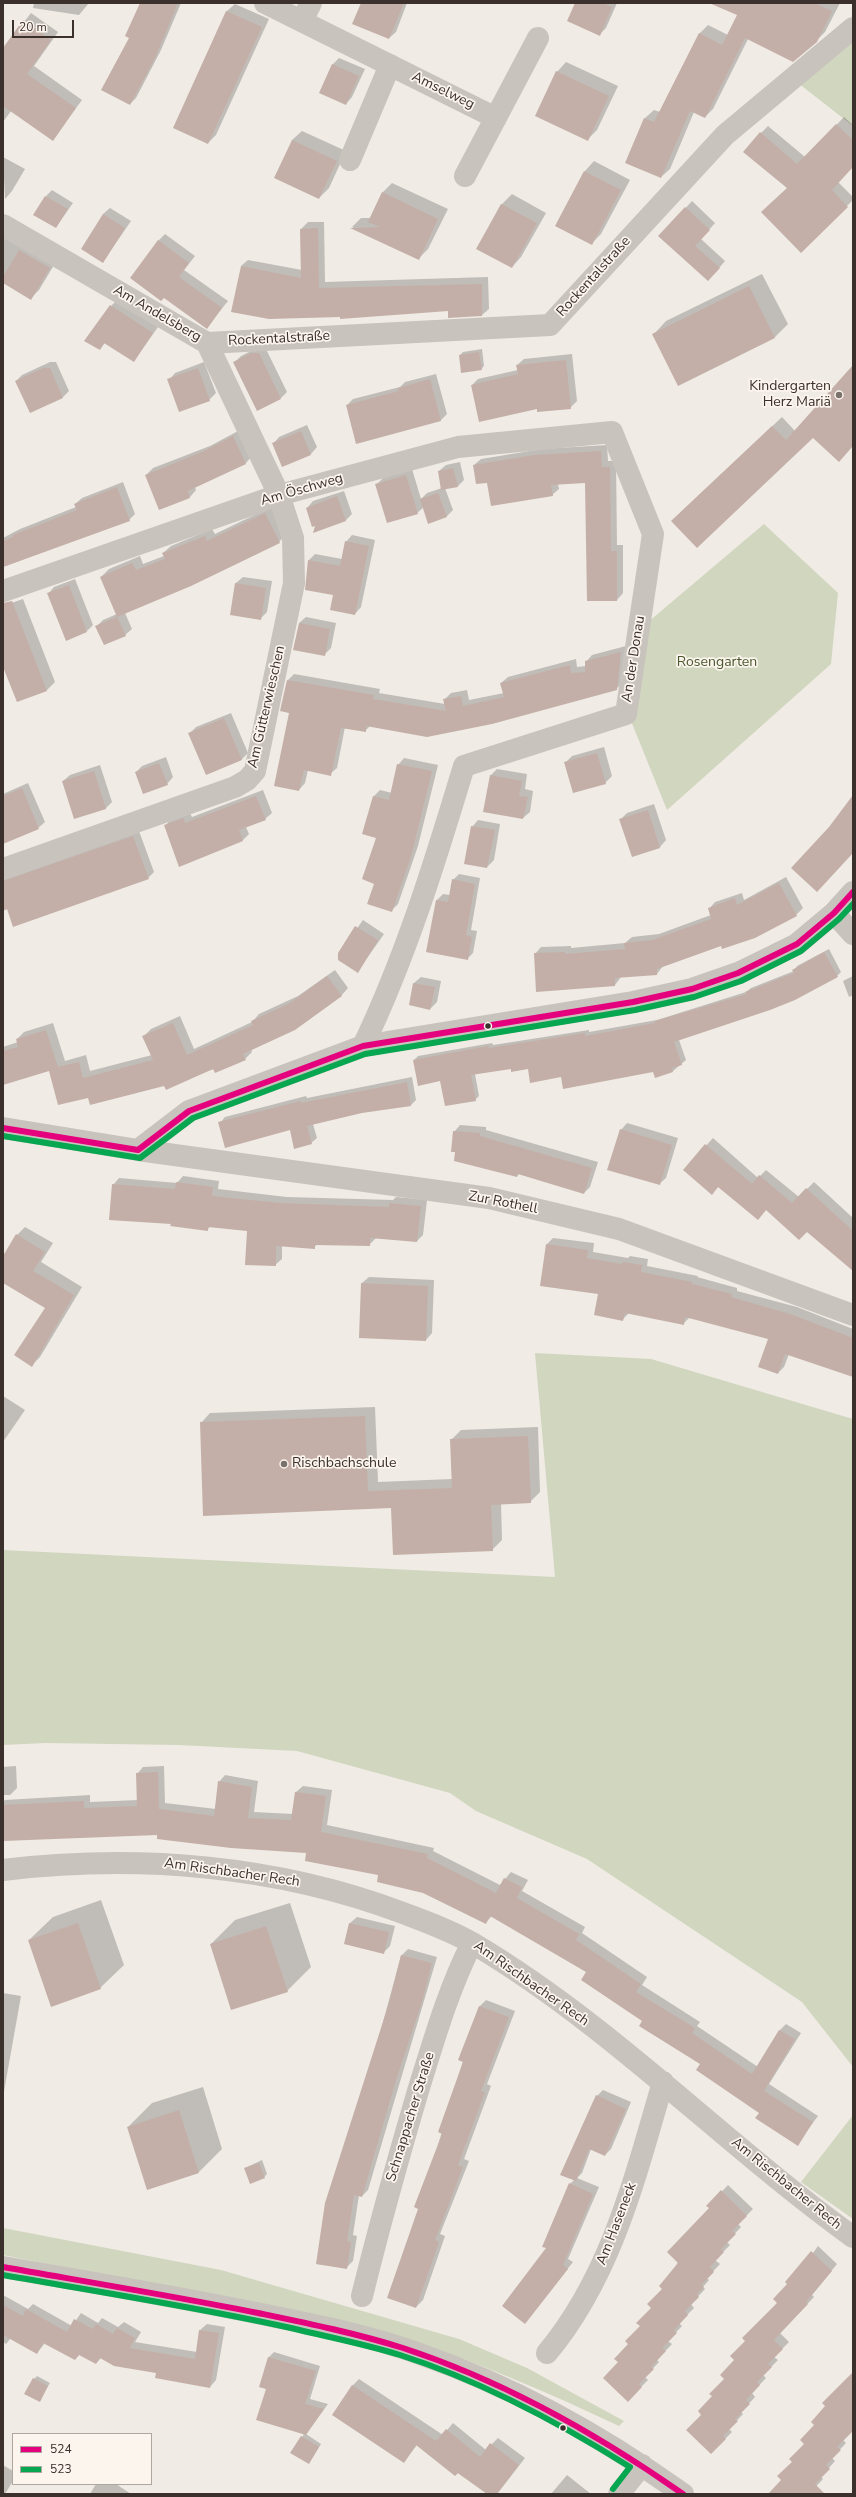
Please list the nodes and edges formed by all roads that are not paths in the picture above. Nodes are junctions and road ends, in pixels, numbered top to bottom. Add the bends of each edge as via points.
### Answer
1 (265, 3) edge
2 (306, 12) edge
3 (853, 28) edge
4 (538, 38) dead end
5 (390, 65) junction
6 (496, 118) junction
7 (350, 160) dead end
8 (465, 176) dead end
9 (3, 225) edge
10 (207, 343) junction
11 (612, 432) joint
12 (280, 495) junction
13 (3, 591) edge
14 (3, 869) edge
15 (853, 892) edge
16 (834, 913) junction
17 (853, 934) edge
18 (364, 1046) junction
19 (3, 1128) edge
20 (138, 1150) junction
21 (853, 1315) edge
22 (3, 1870) edge
23 (472, 1943) junction
24 (663, 2082) junction
25 (853, 2237) edge
26 (3, 2267) edge
27 (362, 2296) dead end
28 (546, 2353) dead end
29 (642, 2465) junction
30 (619, 2494) edge
31 (683, 2494) edge

1 - 2 street, Amselweg
2 - 5 street, Amselweg
3 - 10 street, Rockentalstraße via 725,135 550,325
4 - 6 street
5 - 6 street, Amselweg
5 - 7 street
6 - 8 street
9 - 10 street, Am Andelsberg
10 - 12 street, Am Andelsberg
11 - 12 street, Am Öschweg via 458,447
11 - 18 street, An der Donau via 653,534 626,714 464,766 428,886 388,994
12 - 13 street, Am Öschweg
12 - 14 street, Am Gütterwieschen via 293,538 294,583 255,771 235,787
15 - 16 street
16 - 17 street
16 - 18 street via 797,944 738,973 692,989 633,1002
18 - 20 street via 190,1112
19 - 20 street, Zur Rothell
20 - 21 street, Zur Rothell via 489,1198 619,1229
22 - 23 street, Am Rischbacher Rech via 96,1862 222,1869 305,1883 376,1903
23 - 24 street, Am Rischbacher Rech via 532,1982
23 - 27 street, Schnappacher Straße via 452,1988 429,2055 384,2206
24 - 25 street, Am Rischbacher Rech via 782,2184
24 - 28 street, Am Haseneck via 621,2221 578,2313
26 - 29 street via 238,2309 362,2335 421,2354 502,2386 556,2414
29 - 30 street
29 - 31 street

